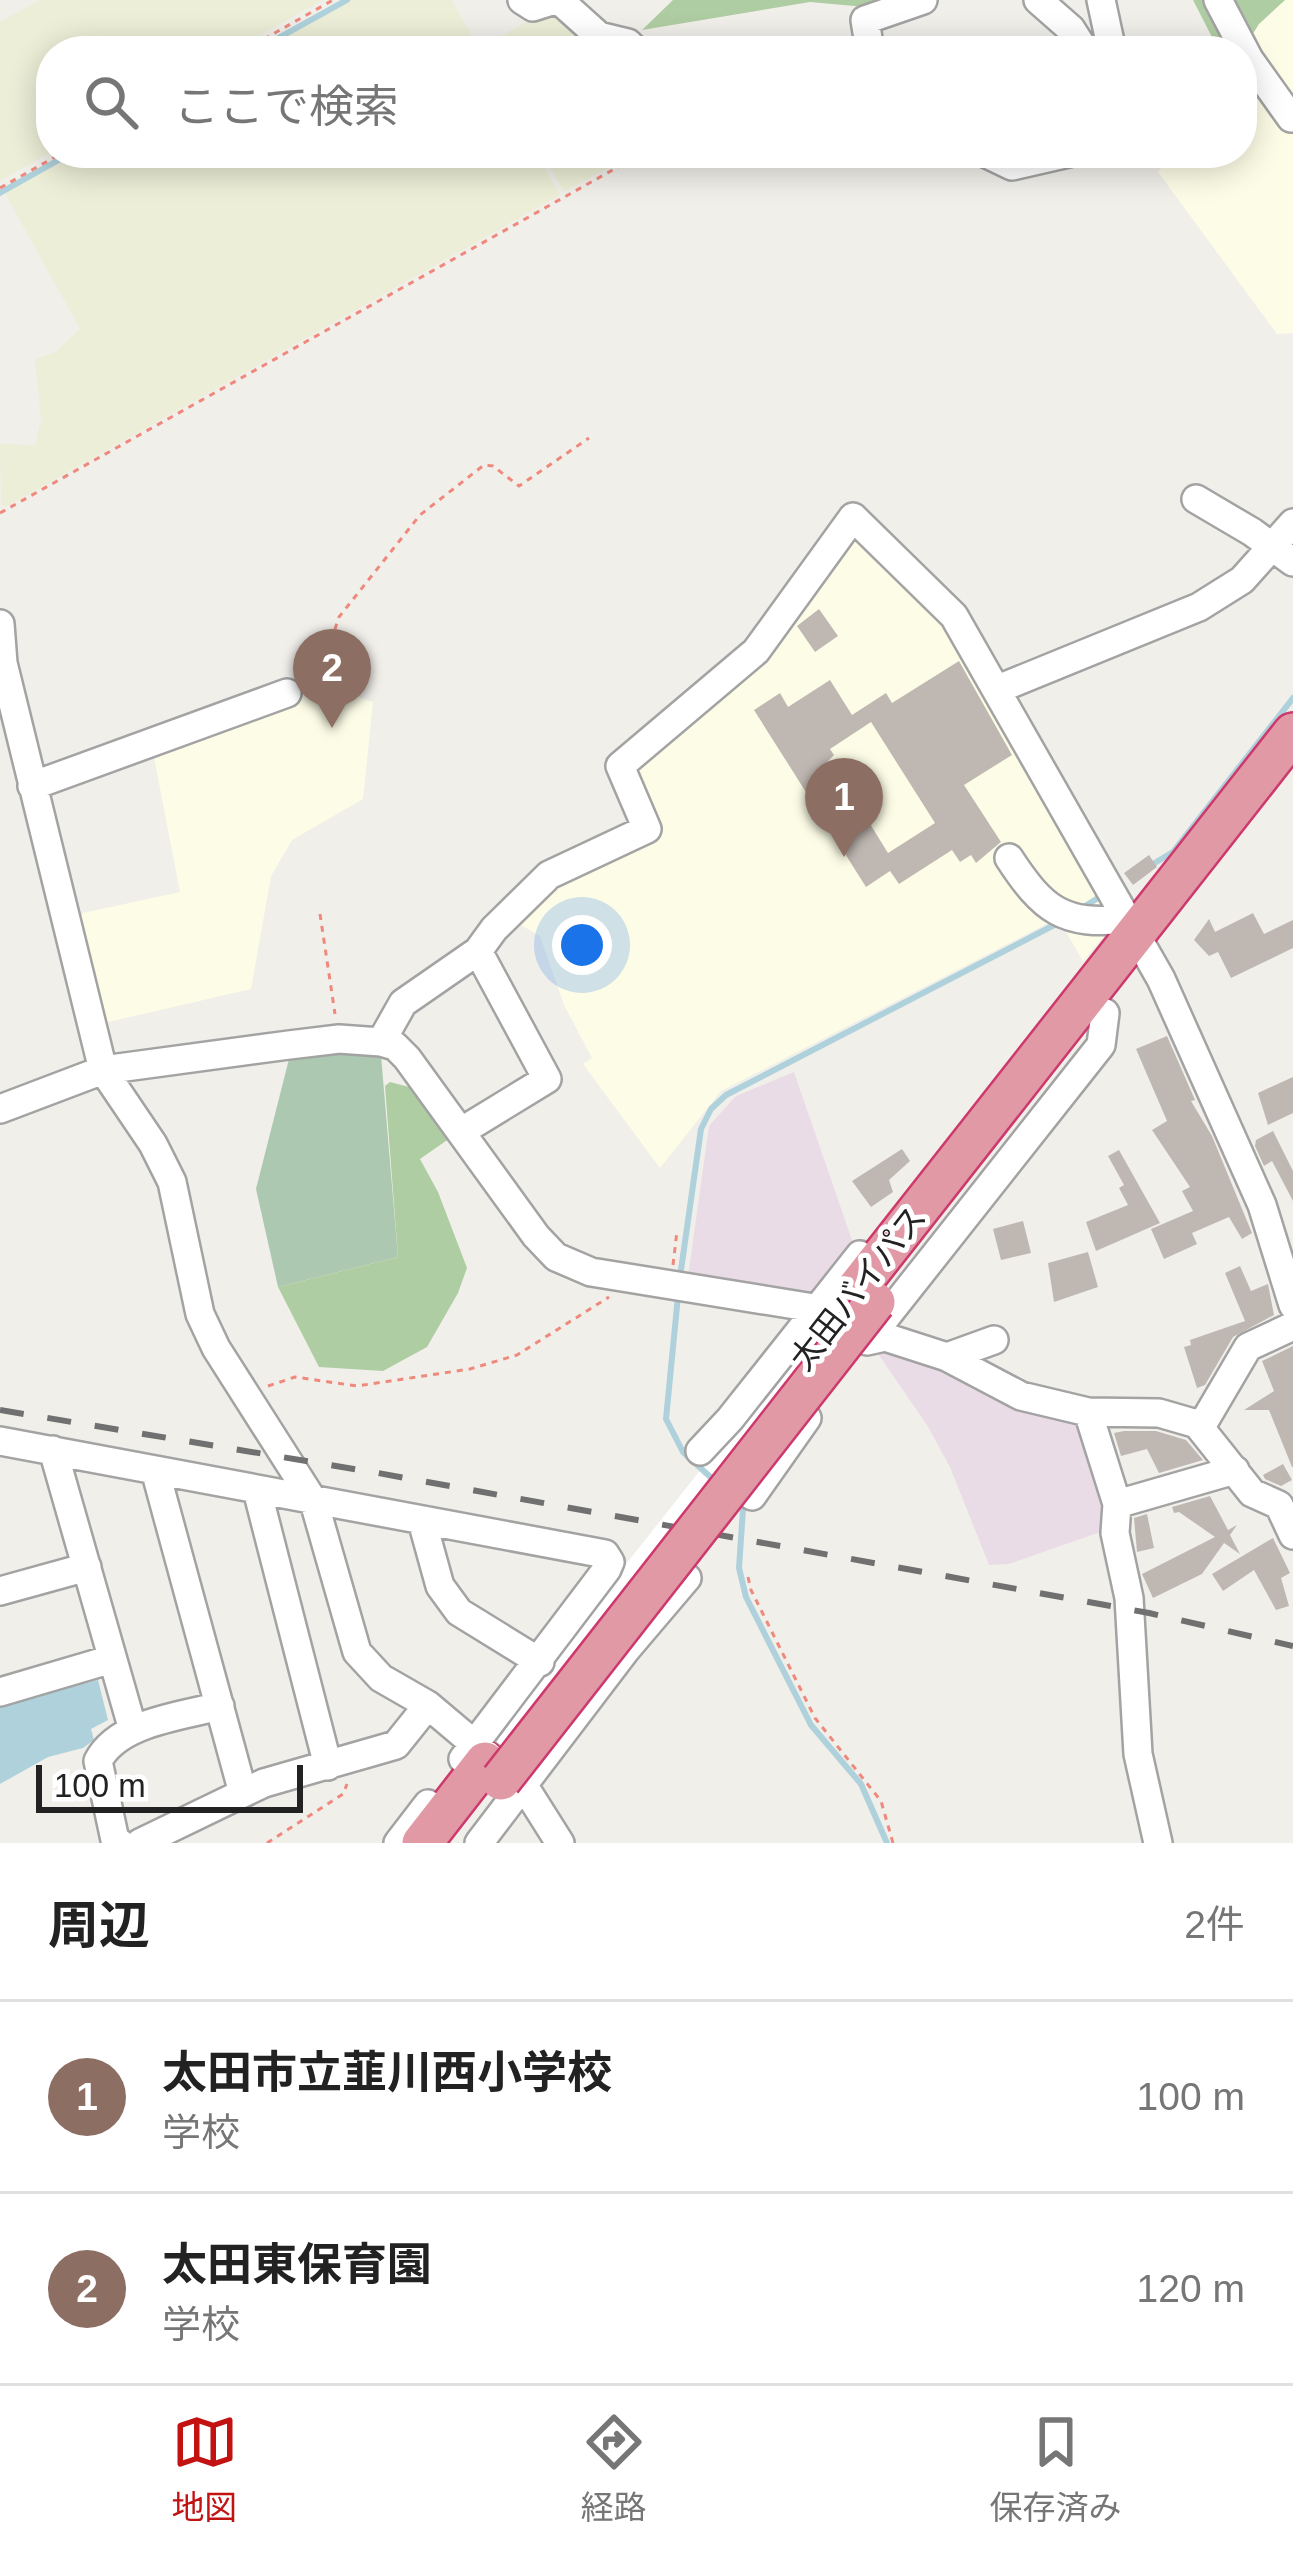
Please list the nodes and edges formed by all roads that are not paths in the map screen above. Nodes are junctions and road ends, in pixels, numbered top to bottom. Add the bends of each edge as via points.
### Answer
1 (522, 0) edge
2 (557, 0) edge
3 (922, 0) edge
4 (1038, 0) edge
5 (1101, 0) edge
6 (1218, 0) edge
7 (598, 36) edge
8 (868, 36) edge
9 (1075, 36) edge
10 (1109, 36) edge
11 (1237, 36) edge
12 (1257, 69) edge
13 (1291, 118) edge
14 (1196, 500) dead end
15 (1293, 524) edge
16 (1282, 554) edge
17 (0, 623) edge
18 (998, 688) junction
19 (287, 693) road end
20 (1293, 733) edge
21 (1293, 774) edge
22 (32, 787) junction
23 (1009, 859) dead end
24 (1137, 937) junction
25 (478, 951) junction
26 (1103, 996) junction
27 (381, 1042) junction
28 (104, 1070) junction
29 (0, 1109) edge
30 (462, 1131) junction
31 (1293, 1305) edge
32 (818, 1309) junction
33 (872, 1320) junction
34 (1293, 1326) edge
35 (994, 1340) dead end
36 (947, 1357) junction
37 (1088, 1412) junction
38 (1201, 1427) junction
39 (0, 1441) edge
40 (53, 1450) junction
41 (700, 1451) dead end
42 (155, 1470) junction
43 (1235, 1471) junction
44 (256, 1490) junction
45 (752, 1496) dead end
46 (314, 1502) junction
47 (1286, 1502) edge
48 (1117, 1504) junction
49 (422, 1521) junction
50 (1293, 1535) edge
51 (86, 1567) junction
52 (687, 1578) dead end
53 (0, 1591) edge
54 (112, 1659) junction
55 (540, 1661) junction
56 (0, 1692) edge
57 (428, 1705) junction
58 (220, 1706) junction
59 (133, 1730) junction
60 (337, 1763) junction
61 (496, 1768) junction
62 (243, 1793) junction
63 (120, 1843) edge
64 (140, 1843) edge
65 (398, 1843) edge
66 (422, 1843) edge
67 (451, 1843) edge
68 (478, 1843) edge
69 (560, 1843) edge
70 (1158, 1843) edge

1 - 2 street via 533,8
2 - 7 street
3 - 8 street via 865,20
4 - 9 street
5 - 10 street
6 - 11 street
12 - 13 street
14 - 16 street
15 - 16 street
16 - 18 street via 1199,607
17 - 22 street
18 - 24 street
18 - 25 street via 954,616 853,517 757,651 620,766 647,829 549,874
19 - 22 street
20 - 24 highway, 太田バイパス
21 - 24 highway, 太田バイパス
22 - 28 street
23 - 24 street via 1034,896 1061,914
24 - 26 highway, 太田バイパス
24 - 31 street via 1262,1205
25 - 27 street via 403,1003
25 - 30 street via 547,1079
26 - 32 street via 1072,990
26 - 33 highway, 太田バイパス
27 - 28 street via 339,1040
27 - 30 street via 407,1058
28 - 29 street
28 - 46 street via 172,1182 200,1314 216,1348
30 - 32 street via 556,1257 636,1281
32 - 33 street via 834,1299
32 - 41 street
33 - 36 street
33 - 45 street
33 - 61 highway, 太田バイパス, bridge
34 - 38 street via 1248,1347
35 - 36 street
36 - 37 street via 1021,1396
37 - 38 street via 1159,1413
37 - 48 street
38 - 43 street
39 - 40 street
40 - 42 street
40 - 51 street
42 - 44 street
42 - 58 street
43 - 47 street via 1252,1493
43 - 48 street
44 - 46 street
44 - 60 street
46 - 49 street
46 - 57 street via 357,1652 380,1678
47 - 50 street
48 - 70 street via 1138,1754
49 - 55 street via 440,1586 459,1612
49 - 55 street via 605,1554 607,1569
51 - 53 street
51 - 54 street
52 - 61 street via 625,1651
54 - 56 street
54 - 59 street
55 - 61 street
57 - 60 street via 396,1745
57 - 61 street
58 - 59 street
58 - 62 street
59 - 63 street via 98,1760
60 - 62 street
61 - 65 street
61 - 66 highway, 太田バイパス
61 - 67 highway, 太田バイパス
61 - 68 street
61 - 69 street
62 - 64 street

